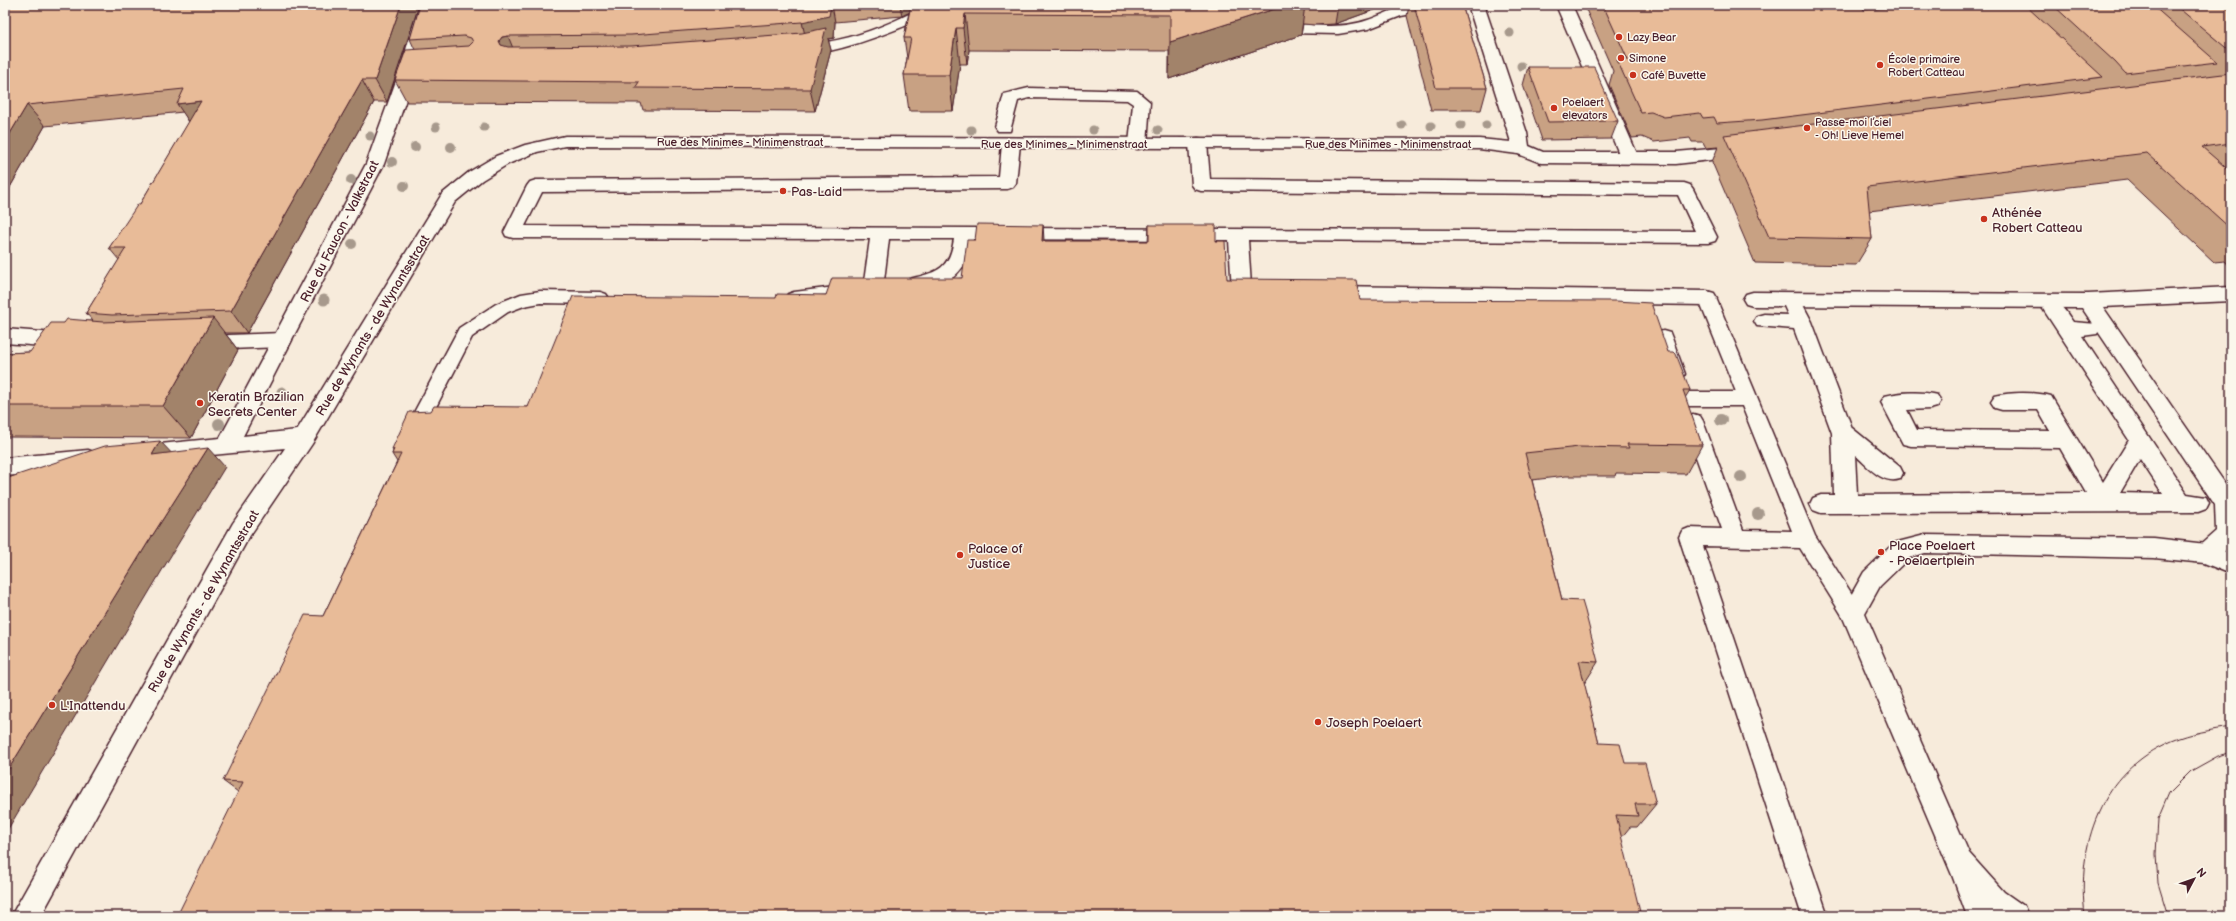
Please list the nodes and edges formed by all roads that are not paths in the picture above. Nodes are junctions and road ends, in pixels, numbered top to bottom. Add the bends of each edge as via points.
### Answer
1 (428, 5) edge
2 (1476, 5) edge
3 (1564, 5) edge
4 (1412, 10) dead end
5 (923, 12) edge
6 (1259, 25) edge
7 (784, 51) edge
8 (1004, 127) dead end
9 (1198, 143) junction
10 (1012, 144) junction
11 (1138, 144) junction
12 (539, 146) joint
13 (1521, 149) junction
14 (1758, 150) edge
15 (1629, 156) junction
16 (880, 233) junction
17 (964, 233) junction
18 (1238, 234) junction
19 (873, 289) junction
20 (843, 292) joint
21 (1274, 293) edge
22 (1313, 293) edge
23 (2231, 294) edge
24 (620, 298) edge
25 (778, 298) edge
26 (1707, 298) joint
27 (1753, 299) dead end
28 (2088, 302) junction
29 (2052, 309) dead end
30 (1764, 321) dead end
31 (2067, 329) junction
32 (2090, 329) dead end
33 (5, 336) edge
34 (1663, 338) edge
35 (282, 340) junction
36 (84, 342) edge
37 (187, 344) edge
38 (1685, 399) junction
39 (1749, 399) junction
40 (1930, 402) dead end
41 (2002, 402) dead end
42 (422, 416) junction
43 (445, 416) edge
44 (1843, 432) junction
45 (304, 438) junction
46 (2066, 440) junction
47 (2140, 440) junction
48 (227, 446) junction
49 (402, 456) edge
50 (5, 467) edge
51 (1871, 467) dead end
52 (1892, 473) junction
53 (2103, 502) junction
54 (1846, 503) junction
55 (1821, 504) dead end
56 (1909, 504) junction
57 (1735, 537) junction
58 (1806, 540) junction
59 (2206, 554) junction
60 (2231, 564) edge
61 (1853, 613) junction
62 (1959, 863) junction
63 (25, 916) edge
64 (1815, 916) edge
65 (1981, 916) edge
66 (2014, 916) edge

1 - 35 street, Rue du Faucon - Valkstraat via 416,67 375,164
2 - 13 street via 1516,126
3 - 15 street
4 - 6 lane via 1398,11 1374,23 1342,29 1314,31
5 - 7 lane via 890,30 868,37
8 - 11 street via 1010,98 1029,93 1131,95 1142,102
9 - 11 street, Rue des Minimes - Minimenstraat
9 - 13 street, Rue des Minimes - Minimenstraat via 1479,144
9 - 18 street via 1201,185 1684,189 1708,237
10 - 11 street, Rue des Minimes - Minimenstraat
10 - 12 street, Rue des Minimes - Minimenstraat via 566,141
10 - 16 street via 1007,182 536,186 513,232
12 - 45 street, Rue de Wynants - de Wynantsstraat via 498,162 474,176 448,198
13 - 15 street, Rue des Minimes - Minimenstraat via 1541,157
14 - 15 street, Rue des Minimes - Minimenstraat via 1676,158
16 - 17 street
16 - 19 street
17 - 18 street
17 - 19 street via 962,253 942,278 932,283
18 - 21 street via 1242,292
19 - 20 street
20 - 25 lane
22 - 26 street
23 - 28 street
24 - 42 lane via 577,306 540,297 521,300 502,308 465,333
26 - 39 lane
27 - 28 street
28 - 59 street via 2226,503 2228,534
29 - 31 street
30 - 44 street via 1798,314
31 - 32 street
31 - 47 street
33 - 36 lane
34 - 38 lane
35 - 37 lane
35 - 48 street, Rue du Faucon - Valkstraat
38 - 39 lane
38 - 57 lane
39 - 58 lane
40 - 46 street via 1892,402 1911,438
41 - 46 street via 2044,402
42 - 43 lane
42 - 49 lane
44 - 52 street
44 - 54 street
45 - 48 street
45 - 63 street, Rue de Wynants - de Wynantsstraat via 240,530
46 - 53 street
47 - 53 street
47 - 53 street via 2190,503
48 - 50 street
51 - 52 street
52 - 56 street
53 - 56 street
54 - 55 street
54 - 56 street
57 - 58 lane
57 - 64 lane via 1688,537
58 - 61 lane
59 - 60 street
59 - 61 street via 2154,548 1925,544 1902,550 1872,579
61 - 62 street
62 - 65 street
62 - 66 street via 1994,902

